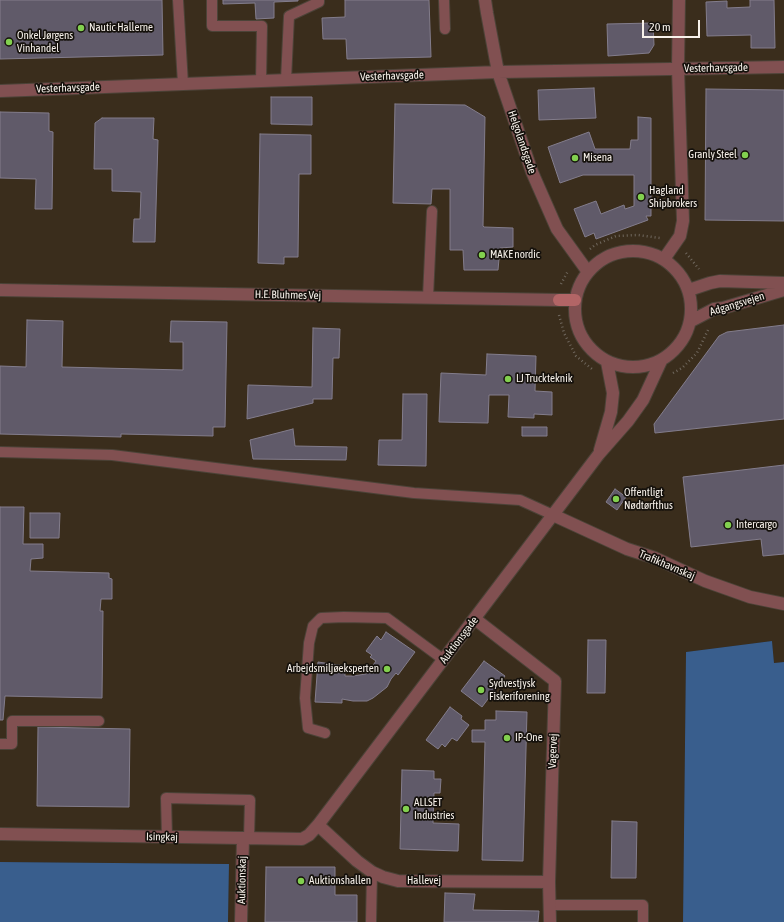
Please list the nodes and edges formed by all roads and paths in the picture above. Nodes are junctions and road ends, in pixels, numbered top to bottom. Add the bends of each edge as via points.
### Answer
1 (178, 0) edge
2 (212, 0) edge
3 (319, 0) edge
4 (444, 0) edge
5 (485, 0) edge
6 (679, 0) edge
7 (445, 29) dead end
8 (784, 67) edge
9 (678, 69) junction
10 (498, 72) junction
11 (286, 80) junction
12 (261, 81) junction
13 (183, 84) junction
14 (0, 91) edge
15 (432, 211) dead end
16 (664, 259) junction
17 (588, 272) junction
18 (784, 283) edge
19 (0, 290) edge
20 (689, 290) junction
21 (784, 290) edge
22 (428, 297) junction
23 (575, 300) junction
24 (691, 321) junction
25 (662, 361) junction
26 (607, 362) junction
27 (0, 452) edge
28 (599, 454) junction
29 (553, 515) junction
30 (784, 604) edge
31 (474, 619) junction
32 (444, 660) junction
33 (99, 721) dead end
34 (325, 733) dead end
35 (0, 744) edge
36 (318, 825) junction
37 (0, 834) edge
38 (167, 837) junction
39 (246, 838) junction
40 (372, 872) junction
41 (549, 882) junction
42 (550, 905) junction
43 (241, 922) edge
44 (371, 922) edge
45 (550, 922) edge
46 (643, 922) edge

1 - 13 lane
2 - 12 lane via 212,26 262,26
3 - 11 lane via 289,16
4 - 7 lane
5 - 10 street, Helgolandsgade
6 - 9 street
8 - 9 street, Vesterhavsgade
9 - 10 street, Vesterhavsgade
9 - 16 street via 683,221 680,236
10 - 11 street, Vesterhavsgade
10 - 17 street, Helgolandsgade via 532,172 557,229
11 - 12 street, Vesterhavsgade
12 - 13 street, Vesterhavsgade
13 - 14 street, Vesterhavsgade
15 - 22 lane
16 - 17 street via 648,252 632,250 615,253 600,261
16 - 20 street via 675,268
17 - 23 street
18 - 20 street, Adgangsvejen via 720,281
19 - 22 street, H.E. Bluhmes Vej
20 - 24 street via 692,305
21 - 24 street, Adgangsvejen via 714,309
22 - 23 street, H.E. Bluhmes Vej
23 - 26 street via 576,320 580,333 586,344
24 - 25 street via 680,344
25 - 26 street via 634,368
25 - 28 street, Auktionsgade via 628,422
26 - 28 street, Auktionsgade via 612,394 611,412
27 - 29 lane via 112,455 414,493 520,500
28 - 29 street, Auktionsgade
29 - 30 street, Trafikhavnskaj via 705,581 750,597
29 - 31 street, Auktionsgade
31 - 32 street, Auktionsgade
31 - 41 street, Vagervej via 555,681
32 - 34 lane via 386,618 321,618 313,626 309,643 305,698 308,728
32 - 36 street, Auktionsgade
33 - 35 lane via 12,721 12,744
36 - 39 street, Isingkaj via 302,839
36 - 40 street, Hallevej
37 - 38 street, Isingkaj
38 - 39 street, Isingkaj
38 - 39 lane via 166,798 250,800
39 - 43 street, Auktionskaj
40 - 41 street, Hallevej via 398,881
40 - 44 lane
41 - 42 street, Vagervej
42 - 45 street, Vagervej
42 - 46 lane via 643,905

